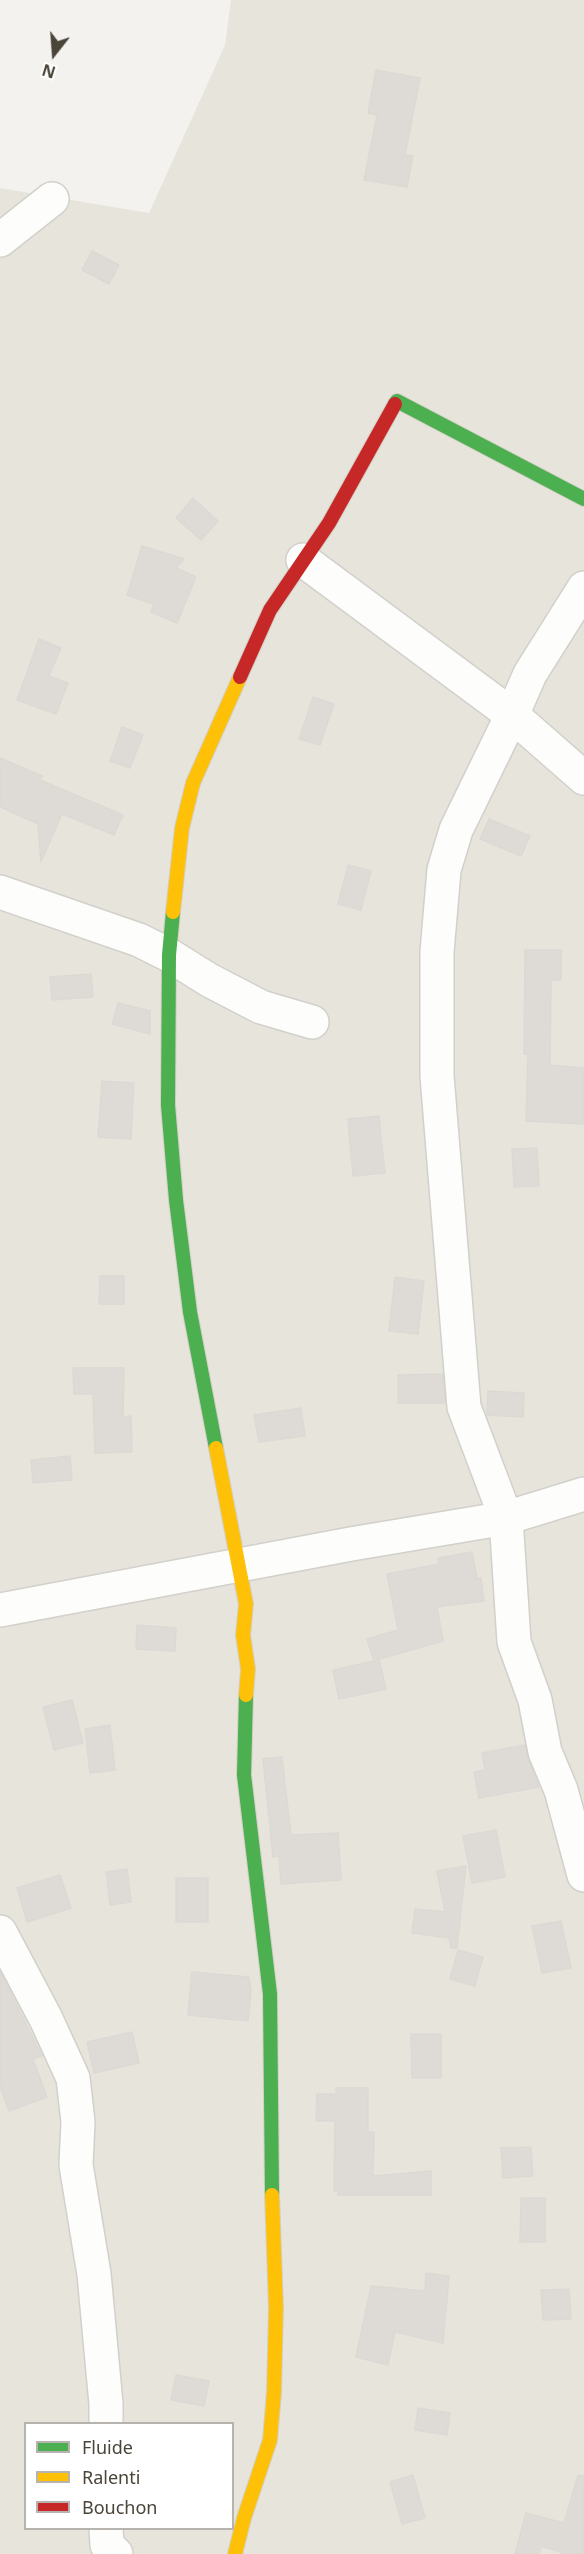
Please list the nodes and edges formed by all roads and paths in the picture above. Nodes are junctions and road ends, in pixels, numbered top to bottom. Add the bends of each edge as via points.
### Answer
1 (52, 199) dead end
2 (0, 240) edge
3 (584, 499) edge
4 (303, 560) junction
5 (584, 588) edge
6 (512, 715) junction
7 (584, 778) edge
8 (0, 892) edge
9 (169, 955) junction
10 (312, 1022) dead end
11 (584, 1494) edge
12 (506, 1518) junction
13 (238, 1566) junction
14 (0, 1610) edge
15 (584, 1875) edge
16 (4, 1946) edge
17 (106, 2422) edge
18 (106, 2530) edge
19 (116, 2554) edge
20 (235, 2554) edge

1 - 2 street
3 - 4 street via 398,401 329,523
4 - 6 street
4 - 9 street via 270,610 193,783 182,828
5 - 6 street via 530,674
6 - 7 street
6 - 12 street via 456,830 444,870 437,952 437,1076 464,1407
8 - 9 street via 139,940
9 - 10 street via 261,1006
9 - 13 street via 168,1105 176,1200 190,1312
11 - 12 street
12 - 13 street
12 - 15 street via 514,1642 535,1700 546,1752 561,1790
13 - 14 street
13 - 20 street via 246,1604 243,1635 248,1670 244,1775 270,1994 276,2308 270,2440
16 - 17 street via 73,2079 78,2122 76,2165 94,2274
18 - 19 street via 107,2545

